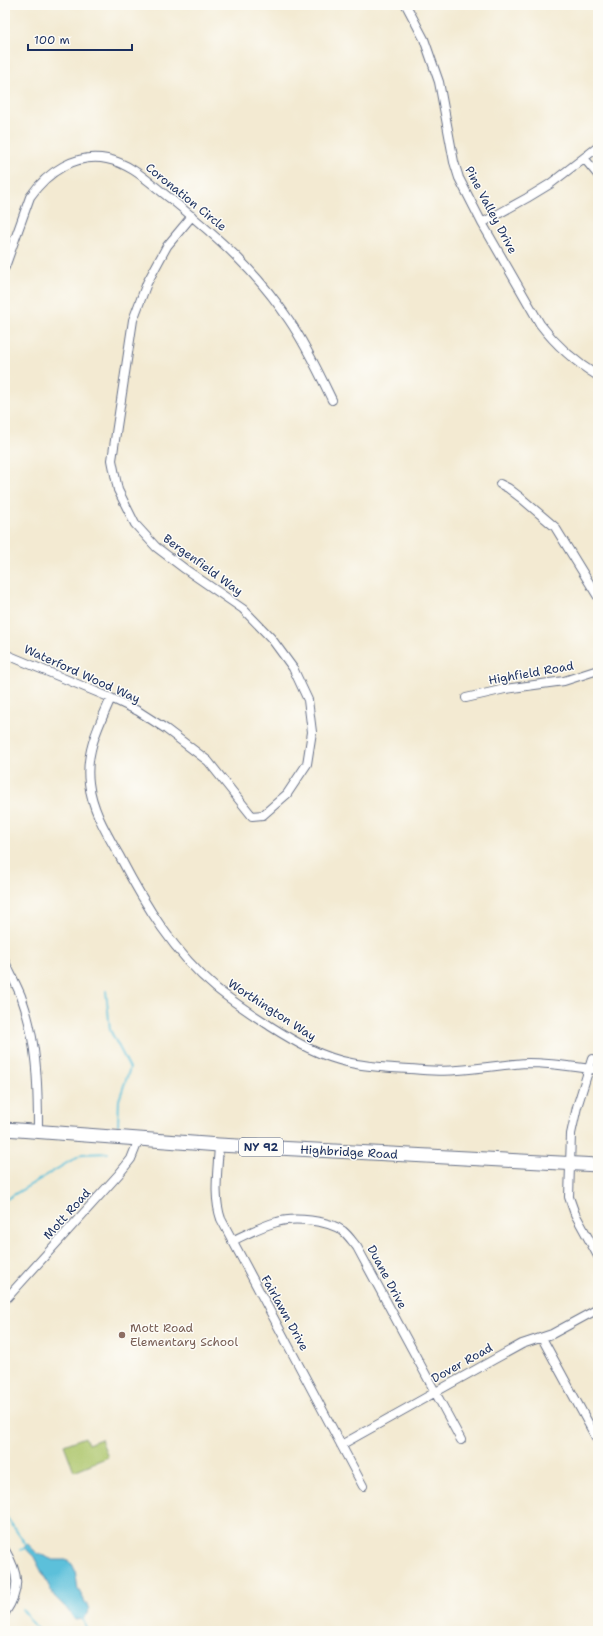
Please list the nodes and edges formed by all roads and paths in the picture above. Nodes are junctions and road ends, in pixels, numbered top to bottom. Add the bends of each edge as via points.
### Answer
1 (406, 5) edge
2 (598, 147) edge
3 (584, 158) junction
4 (598, 175) edge
5 (192, 216) junction
6 (482, 223) junction
7 (5, 267) edge
8 (598, 376) edge
9 (332, 400) dead end
10 (500, 484) dead end
11 (598, 597) edge
12 (5, 654) edge
13 (598, 670) edge
14 (111, 698) junction
15 (466, 698) dead end
16 (252, 816) joint
17 (5, 962) edge
18 (592, 1059) dead end
19 (589, 1068) junction
20 (598, 1070) edge
21 (5, 1129) edge
22 (38, 1131) junction
23 (139, 1139) junction
24 (219, 1145) junction
25 (570, 1164) junction
26 (598, 1165) edge
27 (232, 1241) junction
28 (598, 1256) edge
29 (5, 1300) edge
30 (598, 1309) edge
31 (542, 1338) junction
32 (435, 1392) junction
33 (461, 1440) dead end
34 (598, 1441) edge
35 (342, 1445) junction
36 (363, 1486) dead end
37 (5, 1550) edge
38 (5, 1613) edge

1 - 6 street, Pine Valley Drive via 424,39 439,82 459,178
2 - 3 street
3 - 4 street
3 - 6 street via 550,184
5 - 7 street, Coronation Circle via 127,166 107,159 81,159 54,172 30,197
5 - 9 street, Coronation Circle via 242,260 267,289 307,348
5 - 16 street, Bergenfield Way via 167,246 147,283 133,320 112,460 118,490 135,524 156,547 243,608 272,638 293,668 308,700 312,732 307,764 288,794 263,814
6 - 8 street, Pine Valley Drive via 540,324 569,355
10 - 11 street via 555,527
12 - 14 street, Waterford Wood Way
13 - 15 street, Highfield Road via 564,681 506,689
14 - 16 street, Waterford Wood Way via 166,729 208,761
14 - 19 street, Worthington Way via 90,752 88,766 92,800 99,819 159,924 180,952 215,988 294,1040 330,1057 352,1063 445,1071 527,1063
17 - 22 street via 21,995 35,1048
18 - 19 street
19 - 20 street, Worthington Way
19 - 25 street via 571,1134
21 - 22 highway, Highbridge Road / NY 92
22 - 23 highway, Highbridge Road / NY 92
23 - 24 highway, Highbridge Road / NY 92
23 - 29 street, Mott Road via 131,1159 119,1174
24 - 25 highway, Highbridge Road / NY 92
24 - 27 street, Fairlawn Drive via 218,1209
25 - 26 highway, Highbridge Road / NY 92
25 - 28 street via 570,1197 575,1214
27 - 32 street, Duane Drive via 279,1221 315,1221 341,1229 357,1246
27 - 35 street, Fairlawn Drive
30 - 31 street, Dover Road
31 - 32 street, Dover Road via 522,1344
31 - 34 street
32 - 33 street, Duane Drive
32 - 35 street, Dover Road
35 - 36 street, Fairlawn Drive
37 - 38 street via 16,1571 17,1581 13,1602

